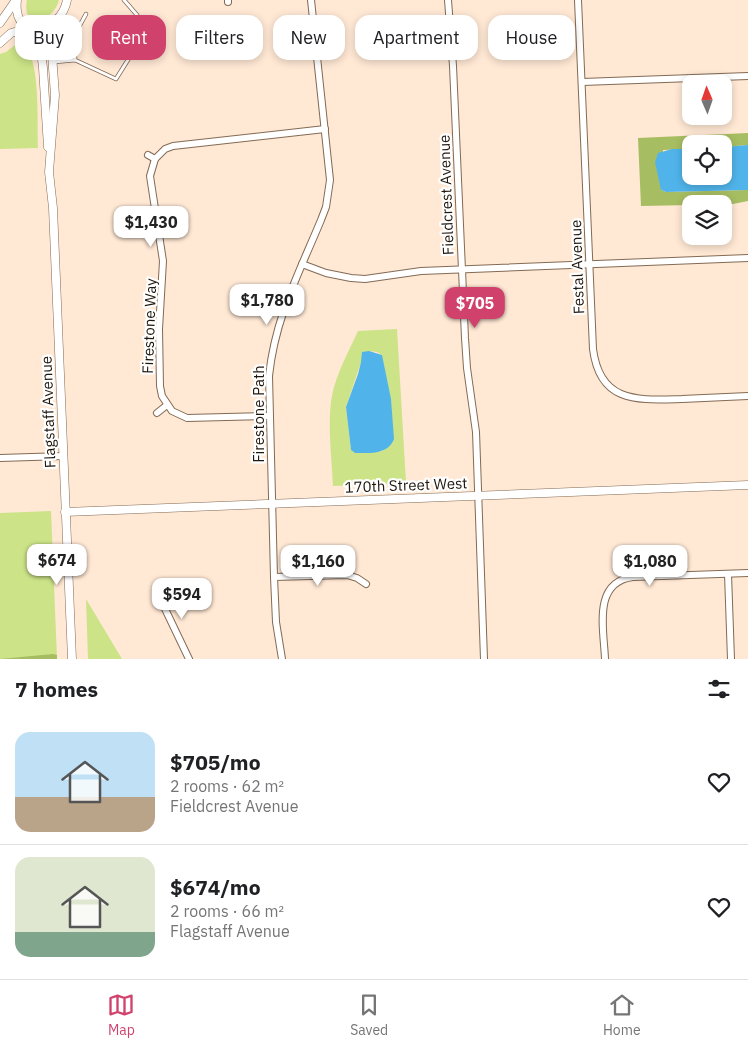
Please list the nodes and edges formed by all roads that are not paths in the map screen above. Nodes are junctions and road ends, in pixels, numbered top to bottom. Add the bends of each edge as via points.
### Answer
1 (16, 0) edge
2 (67, 0) edge
3 (72, 0) edge
4 (124, 0) edge
5 (312, 0) edge
6 (448, 0) edge
7 (578, 0) edge
8 (64, 10) junction
9 (86, 14) dead end
10 (18, 15) edge
11 (60, 15) edge
12 (82, 21) edge
13 (0, 23) edge
14 (15, 32) edge
15 (0, 43) edge
16 (42, 60) edge
17 (75, 60) joint
18 (52, 63) joint
19 (748, 76) edge
20 (582, 82) junction
21 (325, 129) junction
22 (148, 155) dead end
23 (155, 158) junction
24 (50, 164) junction
25 (748, 258) edge
26 (302, 264) junction
27 (589, 265) junction
28 (461, 270) junction
29 (748, 396) edge
30 (167, 405) junction
31 (157, 412) dead end
32 (269, 416) junction
33 (64, 456) junction
34 (0, 458) edge
35 (748, 485) edge
36 (478, 495) junction
37 (272, 504) junction
38 (65, 512) junction
39 (748, 573) edge
40 (728, 574) junction
41 (274, 577) junction
42 (366, 584) dead end
43 (156, 590) dead end
44 (72, 659) edge
45 (189, 659) edge
46 (282, 659) edge
47 (484, 659) edge
48 (605, 659) edge
49 (731, 659) edge

1 - 10 street, Flagstaff Avenue
1 - 13 street
2 - 8 street
3 - 8 street
4 - 17 lane via 142,23 131,55 116,79
5 - 21 street, Firestone Path
6 - 28 street, Fieldcrest Avenue
7 - 20 street, Festal Avenue
8 - 11 street
9 - 12 lane
14 - 15 street
16 - 24 street, Flagstaff Avenue
17 - 18 lane
18 - 24 street, Flagstaff Avenue via 55,108
19 - 20 street
20 - 27 street, Festal Avenue
21 - 23 street via 179,144 165,149
21 - 26 street, Firestone Path via 329,193
22 - 23 street
23 - 30 street, Firestone Way via 150,176 162,253 160,390
24 - 33 street, Flagstaff Avenue
25 - 27 street
26 - 28 street via 351,278
26 - 32 street, Firestone Path via 280,318 273,347 268,382
27 - 28 street
27 - 29 street, Festal Avenue via 594,360 609,386 637,400
28 - 36 street, Fieldcrest Avenue via 467,368 476,432
30 - 31 street
30 - 32 street via 187,418
32 - 37 street, Firestone Path
33 - 34 street
33 - 38 street, Flagstaff Avenue
35 - 36 street, 170th Street West
36 - 37 street, 170th Street West
36 - 47 street, Fieldcrest Avenue
37 - 38 street, 170th Street West
37 - 41 street, Firestone Path
38 - 44 street, Flagstaff Avenue
39 - 40 street
40 - 48 street via 633,577 616,583 604,604
40 - 49 street
41 - 42 street via 347,575
41 - 46 street, Firestone Path
43 - 45 street

